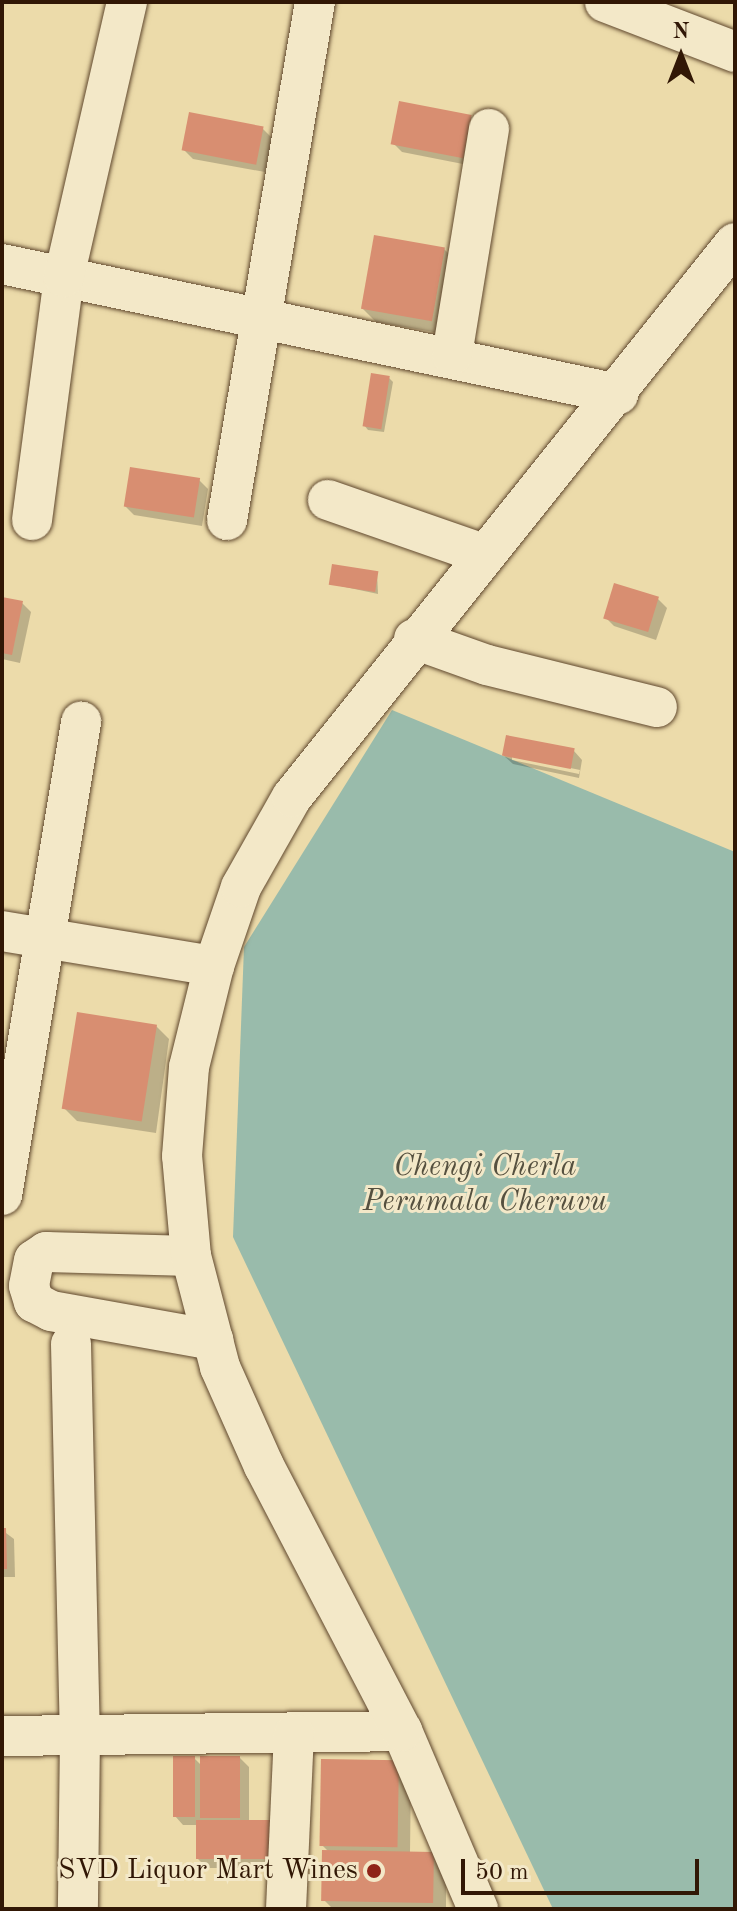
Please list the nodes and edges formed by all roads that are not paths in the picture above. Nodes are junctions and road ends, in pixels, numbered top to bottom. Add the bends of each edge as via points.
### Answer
1 (127, 2) edge
2 (315, 2) edge
3 (605, 2) edge
4 (735, 52) edge
5 (489, 129) dead end
6 (735, 243) edge
7 (2, 264) edge
8 (64, 277) junction
9 (260, 318) junction
10 (452, 355) junction
11 (618, 394) junction
12 (328, 500) dead end
13 (32, 520) dead end
14 (227, 520) dead end
15 (483, 554) junction
16 (414, 639) junction
17 (657, 707) dead end
18 (81, 722) dead end
19 (2, 931) edge
20 (42, 937) junction
21 (214, 966) junction
22 (2, 1195) edge
23 (191, 1256) junction
24 (213, 1340) junction
25 (71, 1344) dead end
26 (402, 1731) junction
27 (294, 1734) junction
28 (2, 1736) edge
29 (80, 1736) junction
30 (78, 1909) edge
31 (286, 1909) edge
32 (478, 1909) edge

1 - 8 street
2 - 9 street
3 - 4 street
5 - 10 street
6 - 11 street
7 - 8 street
8 - 9 street
8 - 13 street
9 - 10 street
9 - 14 street
10 - 11 street
11 - 15 street
12 - 15 street
15 - 16 street
16 - 17 street via 487,665
16 - 21 street via 292,797 241,887
18 - 20 street
19 - 20 street
20 - 21 street
20 - 22 street
21 - 23 street via 189,1067 182,1156
23 - 24 street
23 - 24 street via 46,1252 34,1260 29,1286 34,1302 51,1311
24 - 26 street via 264,1466
25 - 29 street
26 - 27 street
26 - 32 street
27 - 29 street
27 - 31 street
28 - 29 street
29 - 30 street

